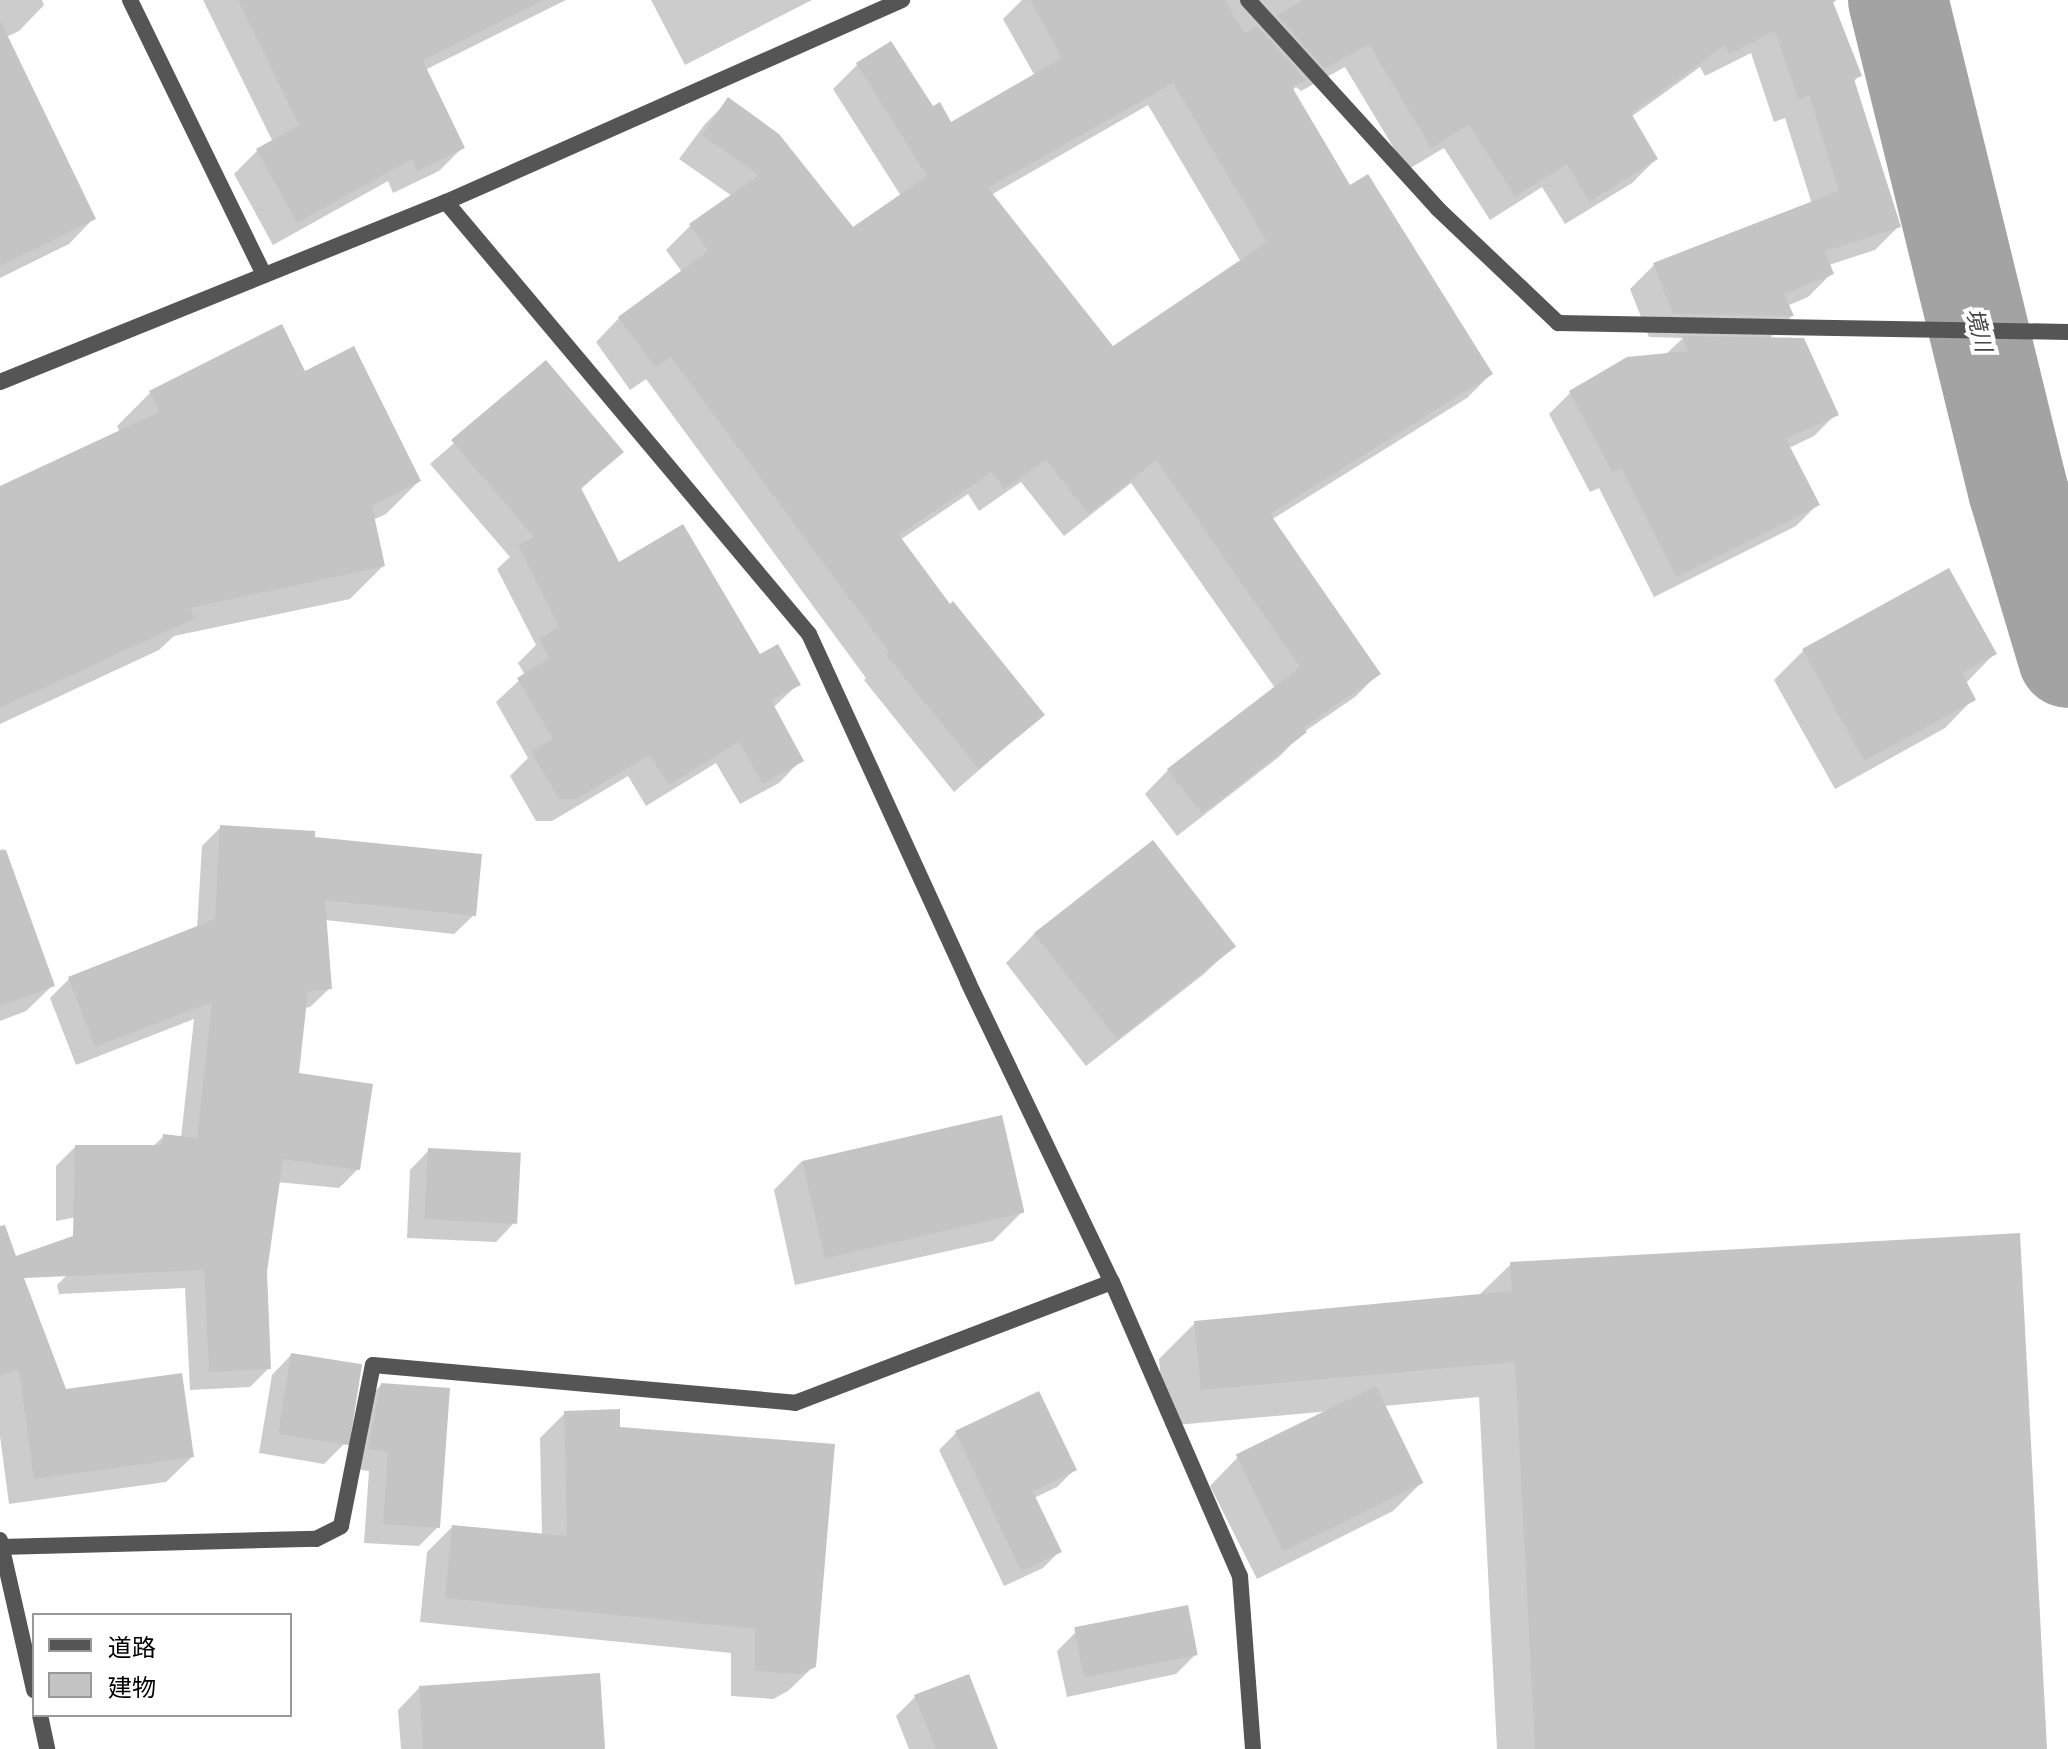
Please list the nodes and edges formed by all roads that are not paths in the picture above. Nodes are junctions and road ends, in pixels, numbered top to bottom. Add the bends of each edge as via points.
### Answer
1 (130, 0) edge
2 (902, 0) edge
3 (1248, 0) edge
4 (446, 202) junction
5 (264, 275) junction
6 (2068, 332) edge
7 (0, 382) edge
8 (1112, 1282) junction
9 (1, 1544) edge
10 (32, 1681) edge
11 (40, 1717) edge
12 (47, 1749) edge
13 (1253, 1749) edge

1 - 5 street
2 - 4 street
3 - 6 street via 1438,209 1558,323
4 - 5 street
4 - 8 street via 809,634
5 - 7 street
8 - 9 street via 795,1403 373,1365 341,1526 329,1533 316,1539
8 - 13 street via 1240,1576
9 - 10 street
11 - 12 street

